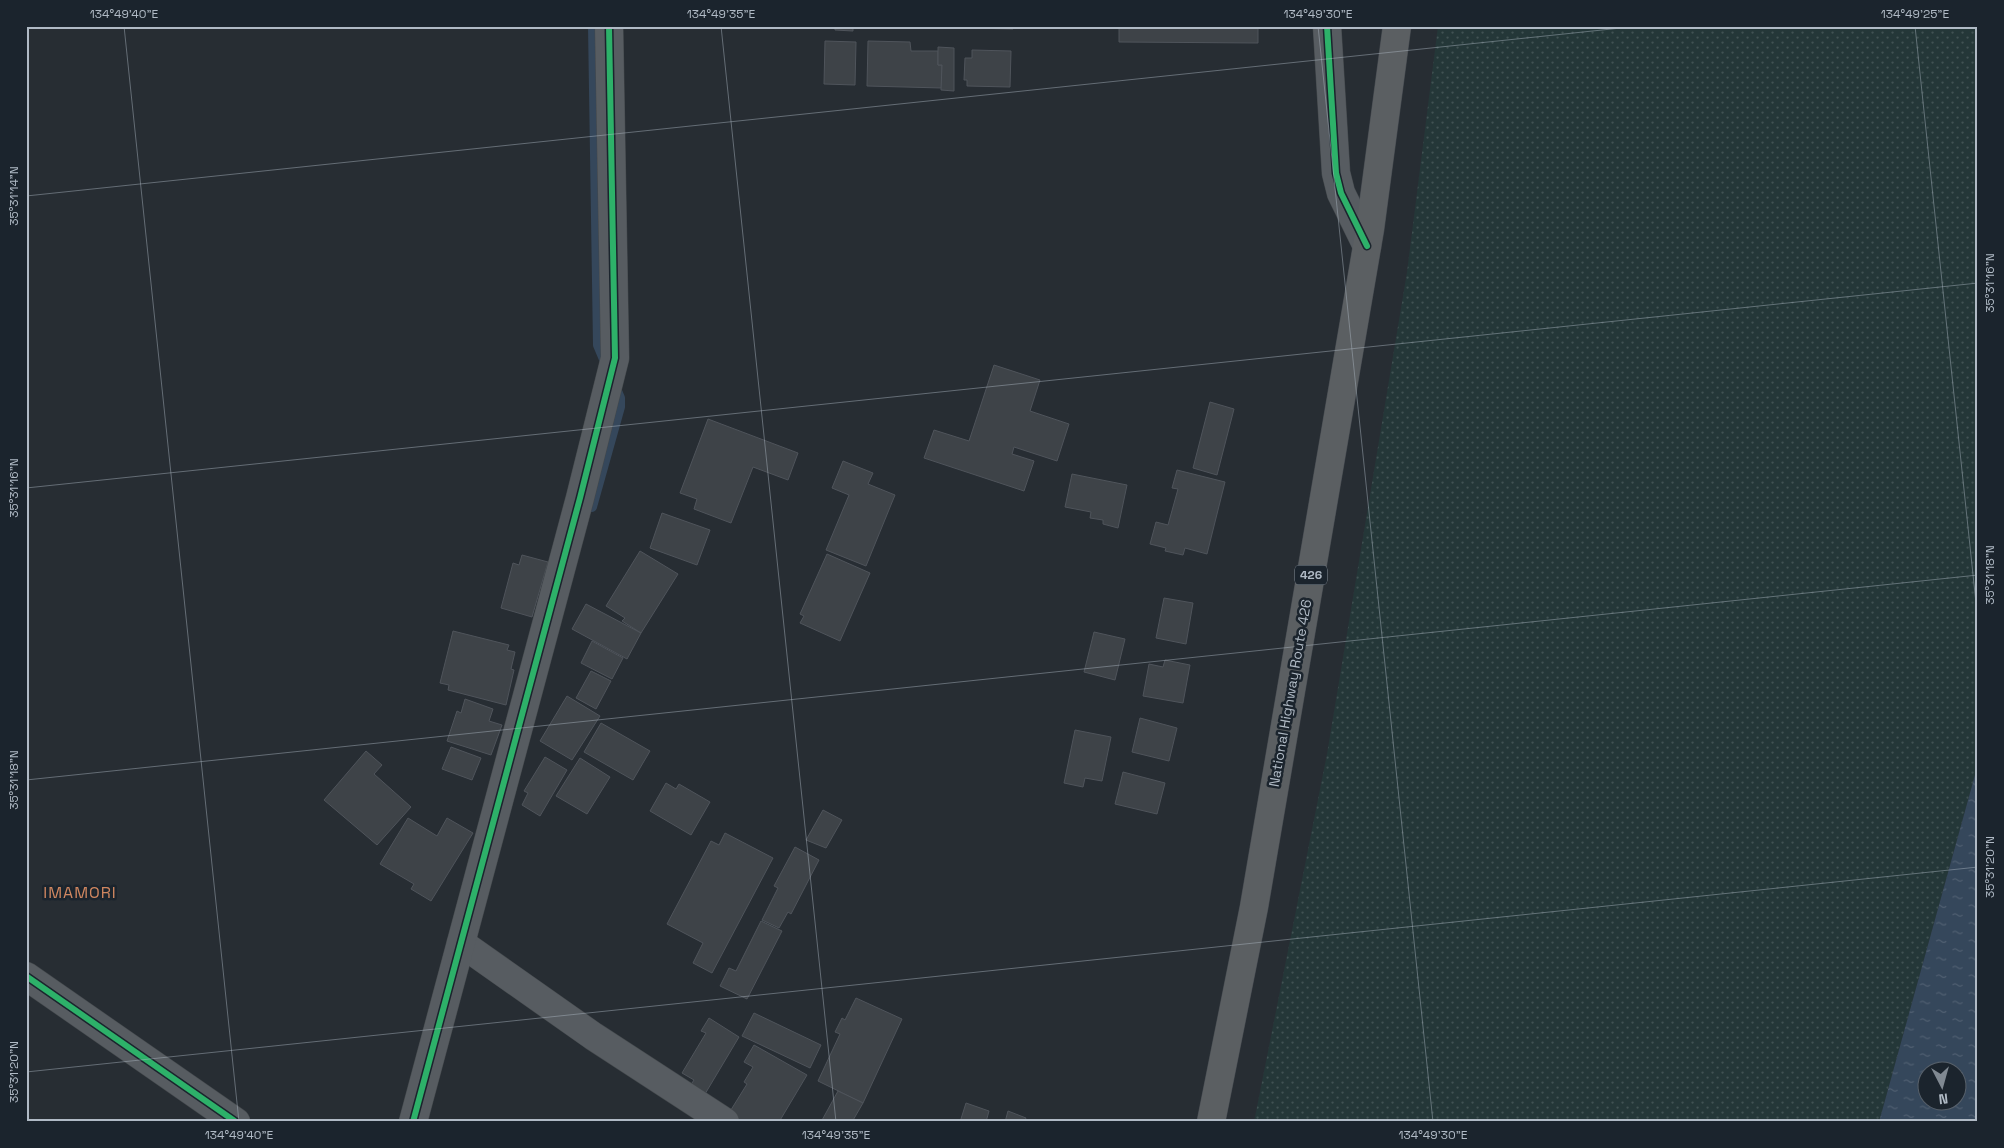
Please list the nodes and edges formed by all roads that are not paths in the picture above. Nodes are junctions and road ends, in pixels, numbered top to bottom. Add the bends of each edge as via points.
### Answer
1 (609, 26) edge
2 (1327, 26) edge
3 (1397, 26) edge
4 (1367, 246) junction
5 (461, 944) junction
6 (26, 976) edge
7 (236, 1122) edge
8 (413, 1122) edge
9 (725, 1122) edge
10 (1211, 1122) edge

1 - 5 street via 615,358
2 - 4 street via 1336,173 1341,193
3 - 4 highway, National Highway Route 426 / 426
4 - 10 highway, National Highway Route 426 / 426 via 1256,898
5 - 8 street
5 - 9 street
6 - 7 street

